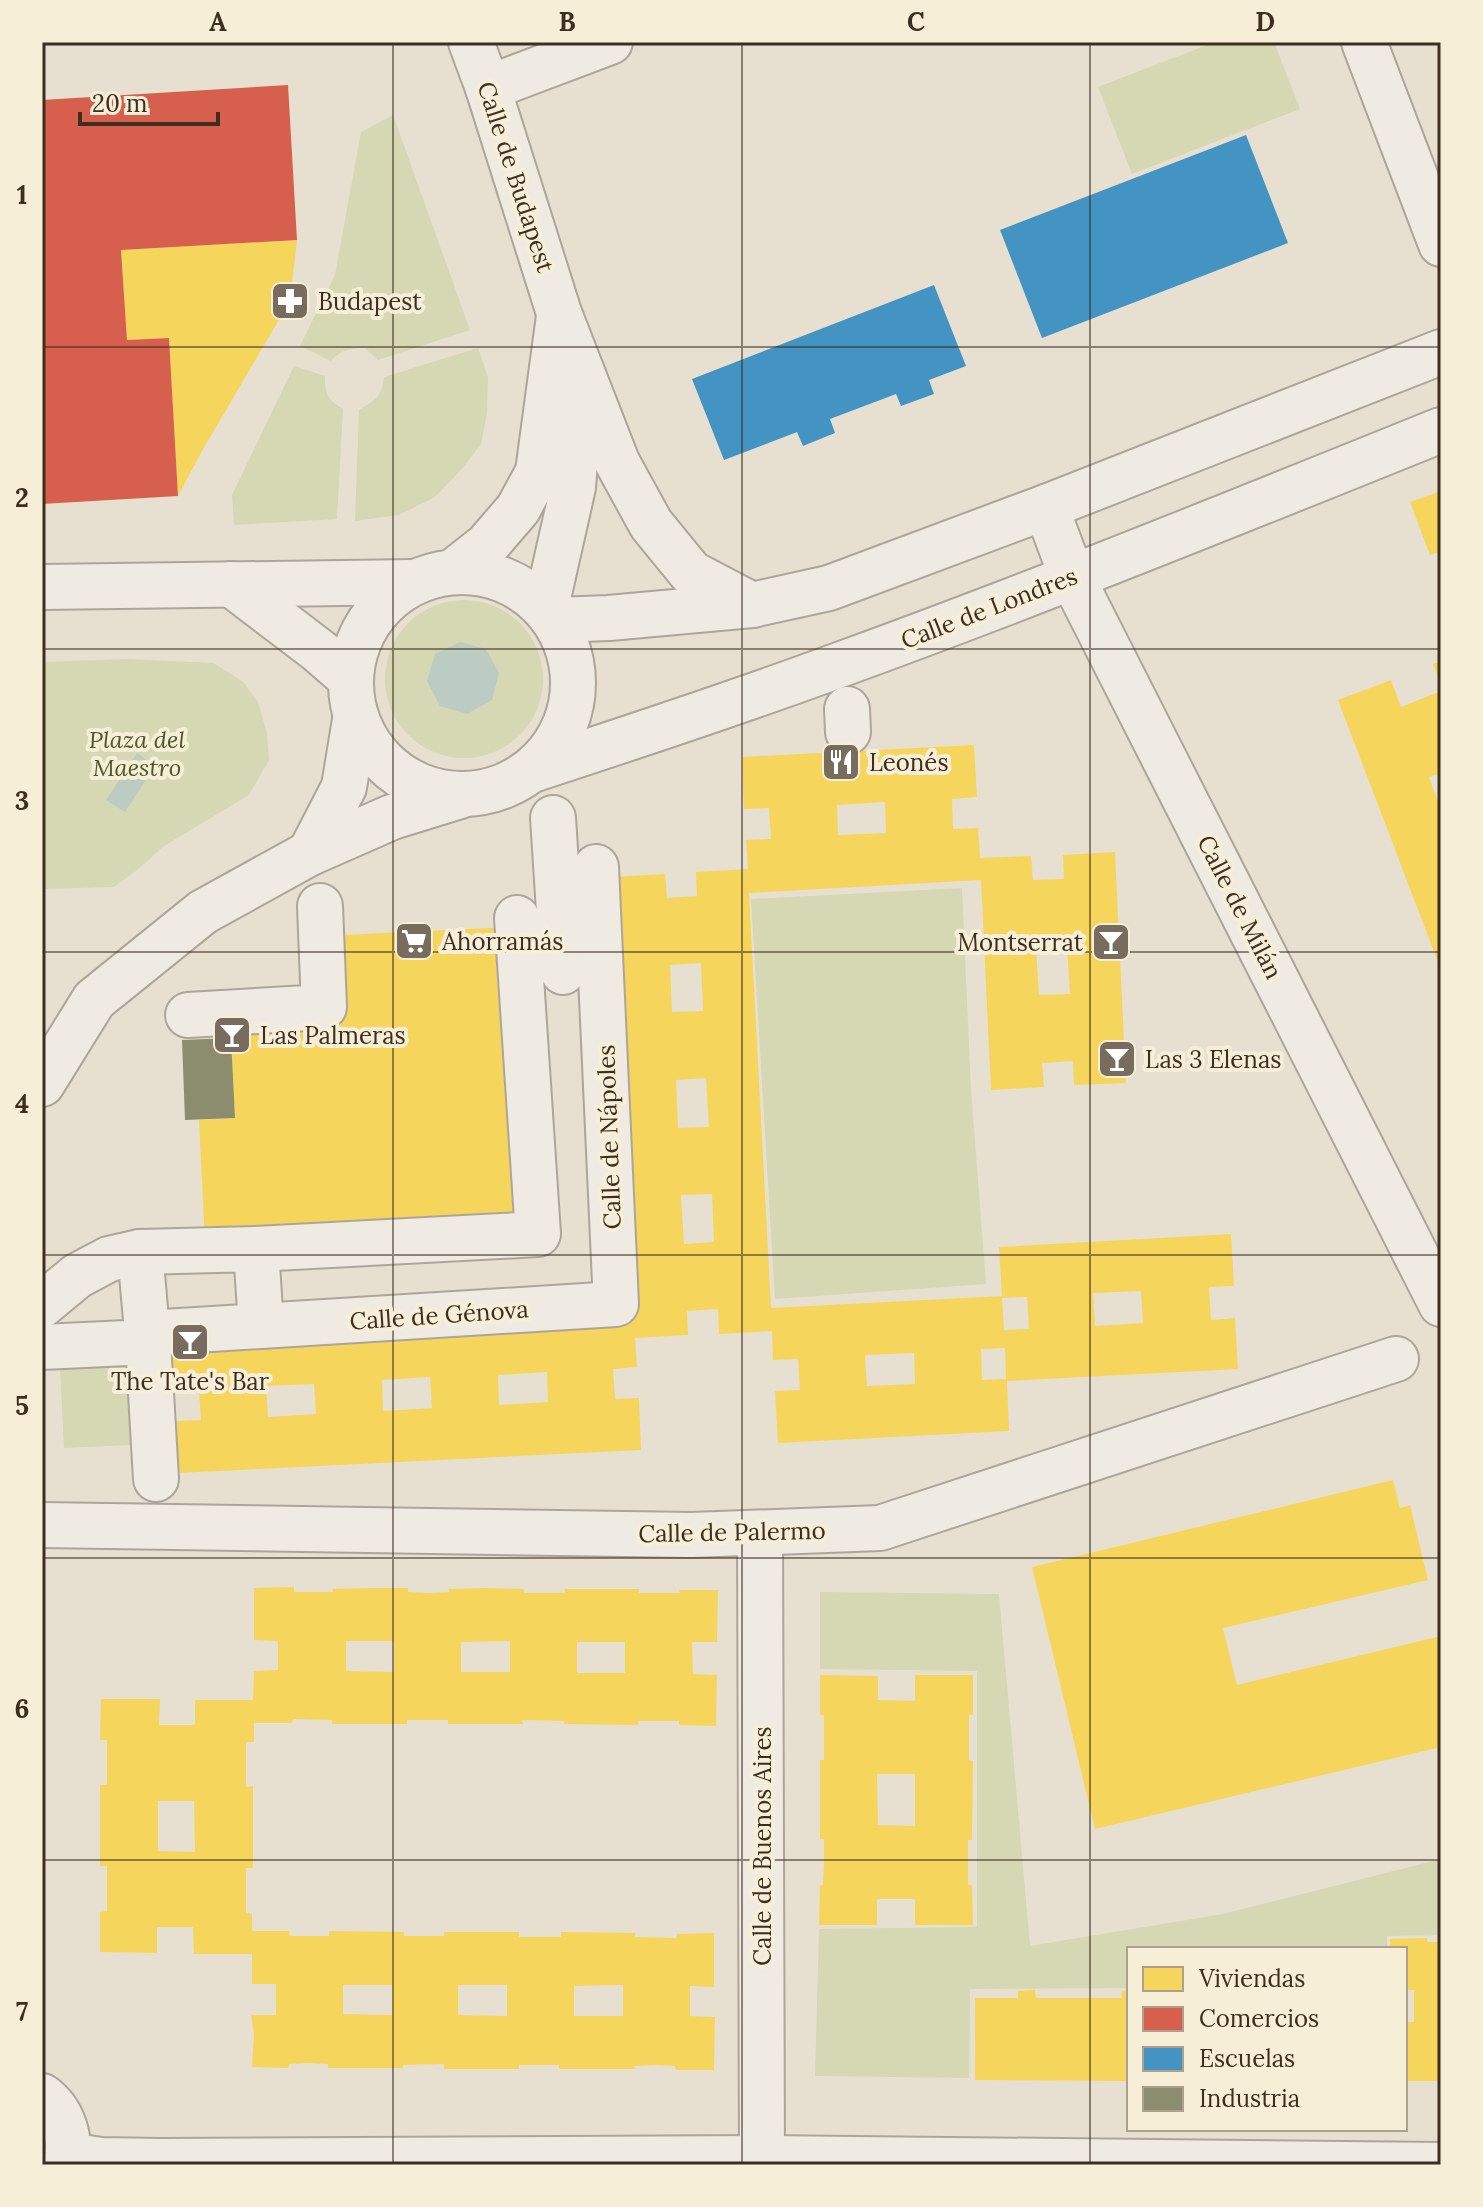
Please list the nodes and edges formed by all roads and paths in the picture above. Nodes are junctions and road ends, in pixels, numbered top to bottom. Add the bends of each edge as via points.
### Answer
1 (471, 42) edge
2 (610, 42) edge
3 (1364, 42) edge
4 (488, 88) junction
5 (1441, 244) edge
6 (559, 313) junction
7 (1441, 352) edge
8 (582, 371) junction
9 (1441, 430) edge
10 (1046, 507) junction
11 (434, 576) junction
12 (1072, 577) junction
13 (231, 584) junction
14 (42, 587) edge
15 (752, 605) junction
16 (550, 613) junction
17 (352, 698) junction
18 (532, 770) junction
19 (462, 795) junction
20 (553, 818) dead end
21 (310, 853) junction
22 (596, 867) dead end
23 (320, 906) dead end
24 (517, 918) dead end
25 (562, 972) junction
26 (188, 1015) dead end
27 (42, 1084) edge
28 (256, 1249) junction
29 (140, 1252) junction
30 (616, 1304) joint
31 (1441, 1304) edge
32 (42, 1305) edge
33 (261, 1326) junction
34 (148, 1338) junction
35 (42, 1347) edge
36 (1396, 1359) dead end
37 (156, 1479) dead end
38 (42, 1525) edge
39 (760, 1534) junction
40 (42, 2096) edge
41 (762, 2158) junction
42 (66, 2160) edge
43 (907, 2162) edge
44 (1441, 2165) edge

1 - 4 street, Calle de Budapest
2 - 4 street
3 - 5 street
4 - 6 street, Calle de Budapest
6 - 8 street, Calle de Budapest
6 - 11 street, Calle de Budapest via 538,472 518,509 487,545
7 - 10 street
8 - 15 street, Calle de Budapest via 617,462 651,524 691,573
8 - 16 street, Calle de Budapest via 573,487
9 - 12 street, Calle de Londres
10 - 12 street, Calle de Milán
10 - 15 street via 829,588
11 - 13 street
11 - 16 street via 497,576 529,593
11 - 17 street via 377,609 357,642
12 - 18 street, Calle de Londres via 842,664
12 - 31 street, Calle de Milán
13 - 14 street
13 - 17 street via 319,651
15 - 16 street via 609,618
16 - 18 street via 573,667 572,706 560,738
17 - 19 street via 369,747 390,769 422,788
17 - 21 street via 344,787
18 - 19 street via 498,789
19 - 21 street via 392,817
20 - 25 street, Calle de Nápoles
21 - 27 street via 203,912 94,1000
22 - 25 street, Calle de Nápoles
23 - 26 street via 324,1007
24 - 25 street, Calle de Nápoles
25 - 28 street, Calle de Nápoles via 538,1234
25 - 30 street, Calle de Nápoles
28 - 29 street
28 - 33 street
29 - 32 street via 109,1259 77,1276
29 - 34 street
30 - 33 street, Calle de Génova
33 - 34 street, Calle de Génova
34 - 35 street, Calle de Génova
34 - 37 street
36 - 39 street, Calle de Palermo via 880,1528
38 - 39 street, Calle de Palermo
39 - 41 street, Calle de Buenos Aires
40 - 42 street via 66,2127
41 - 42 street
41 - 43 street
43 - 44 street

